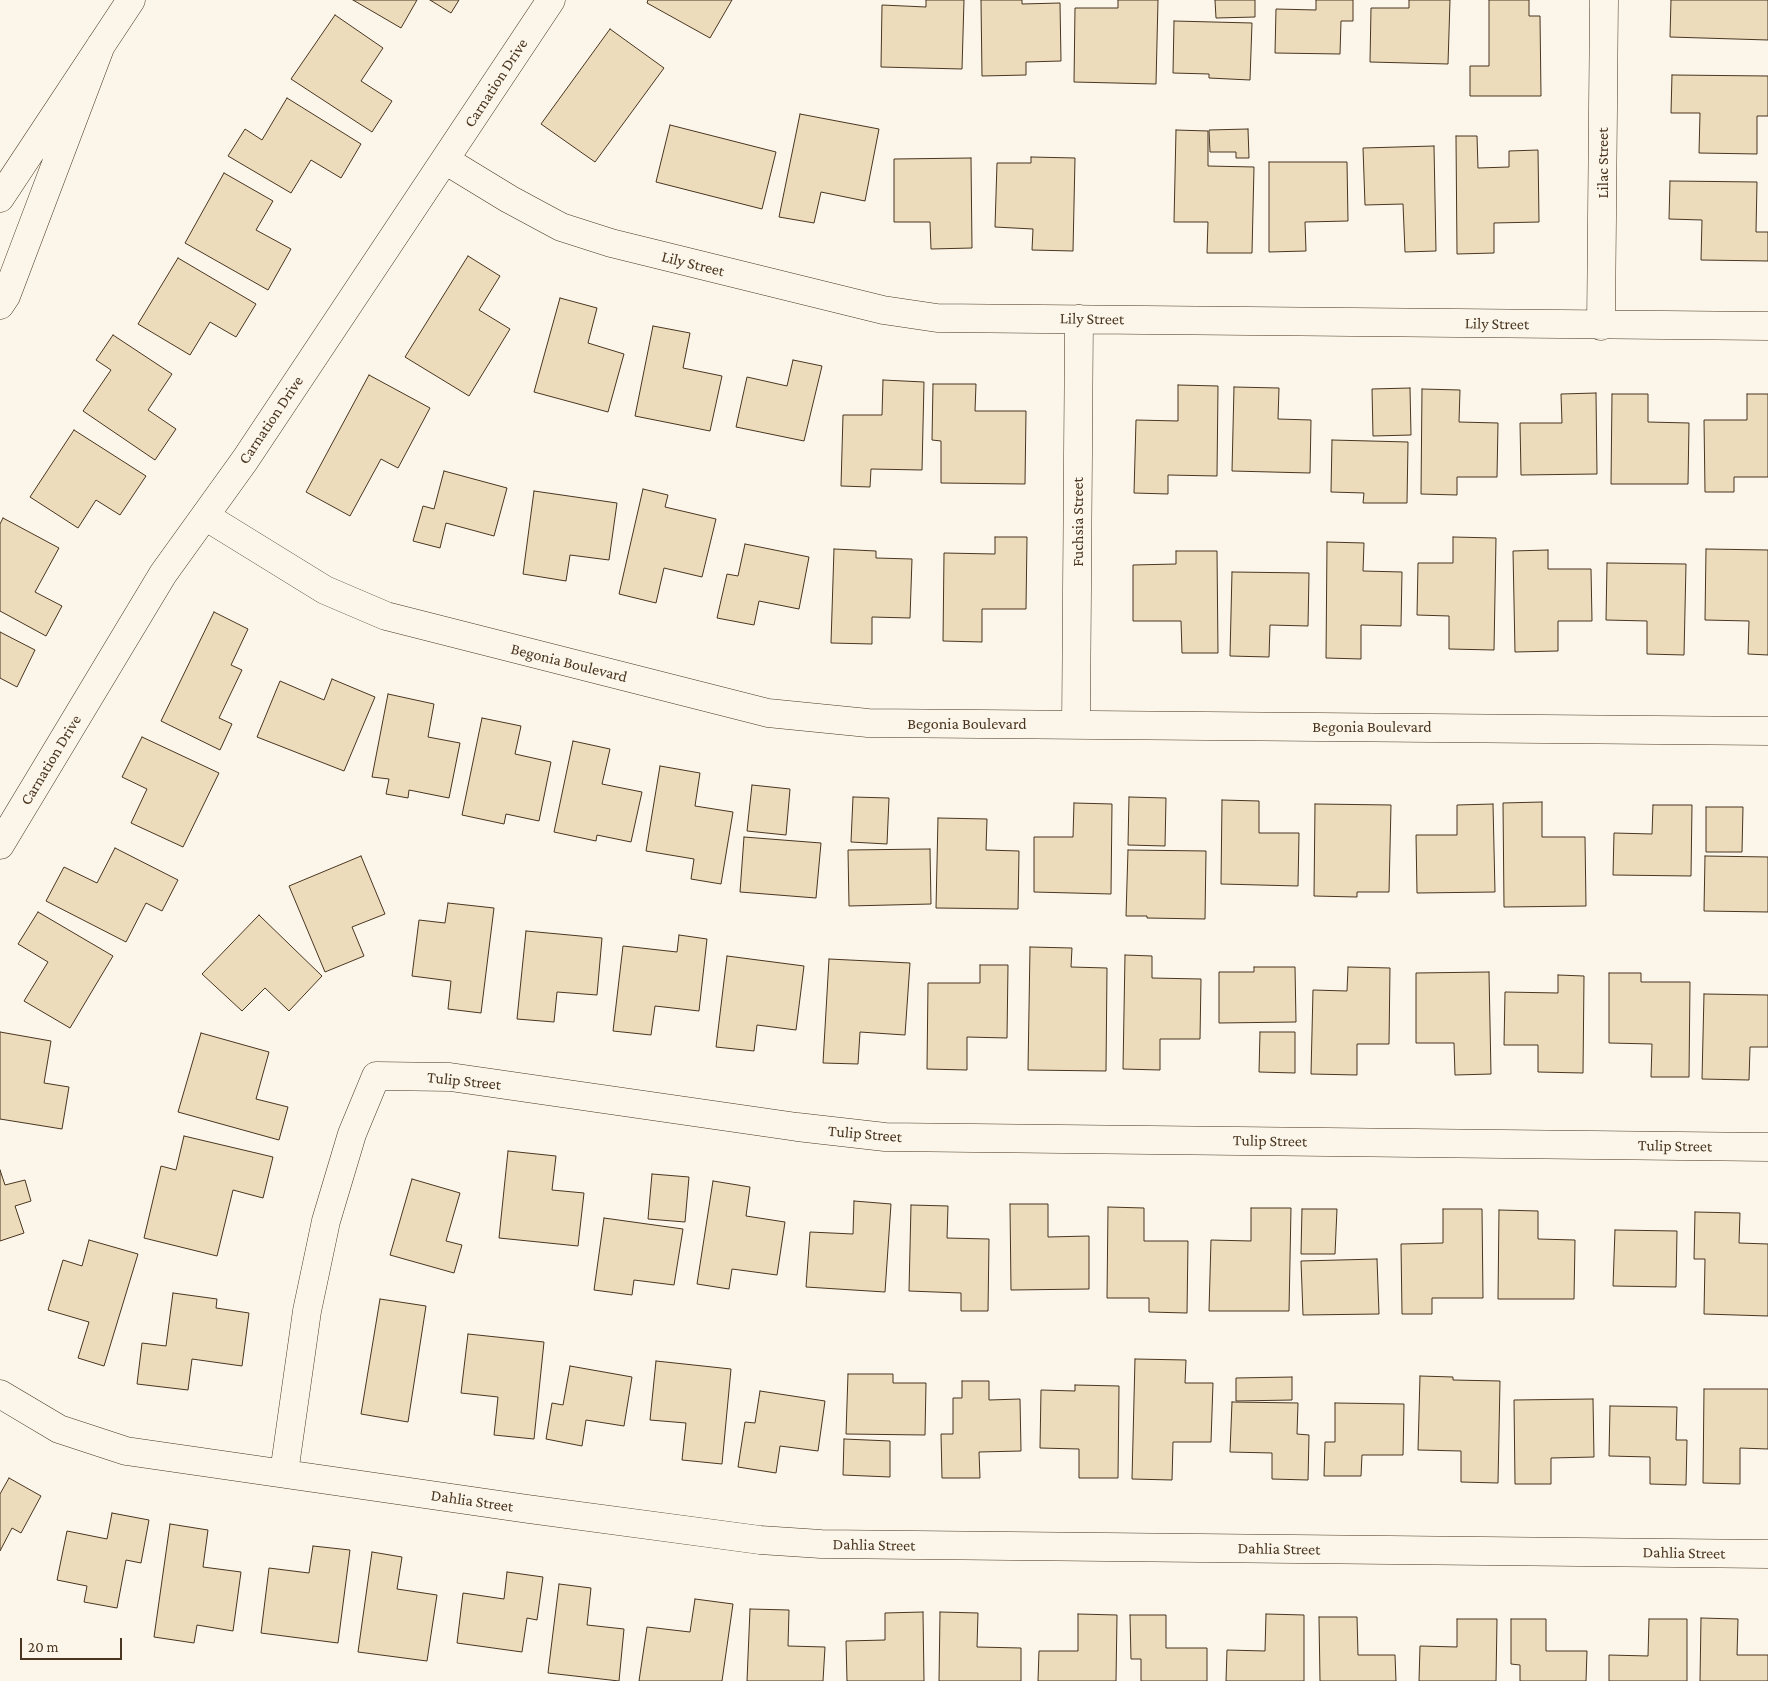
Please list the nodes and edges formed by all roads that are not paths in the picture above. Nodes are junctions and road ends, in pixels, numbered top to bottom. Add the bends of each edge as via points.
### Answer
1 (131, 0) edge
2 (550, 0) edge
3 (1604, 0) edge
4 (101, 45) junction
5 (445, 160) junction
6 (0, 198) edge
7 (0, 305) edge
8 (1079, 319) junction
9 (1601, 326) junction
10 (1768, 326) edge
11 (205, 516) junction
12 (1076, 725) junction
13 (1768, 731) edge
14 (0, 846) edge
15 (1768, 1146) edge
16 (0, 1394) edge
17 (284, 1473) junction
18 (1768, 1554) edge

1 - 4 main road
2 - 5 main road, Carnation Drive
3 - 9 main road, Lilac Street
4 - 6 main road
4 - 7 main road
5 - 8 main road, Lily Street via 561,227 621,246 883,310 937,318
5 - 11 main road, Carnation Drive
8 - 9 main road, Lily Street
8 - 12 main road, Fuchsia Street
9 - 10 main road, Lily Street
11 - 12 main road, Begonia Boulevard via 325,590 386,616 768,713 868,724
11 - 14 main road, Carnation Drive via 163,574
12 - 13 main road, Begonia Boulevard
15 - 17 main road, Tulip Street via 885,1137 450,1077 376,1076 352,1134 326,1221 307,1312
16 - 17 main road, Dahlia Street via 59,1429 126,1451
17 - 18 main road, Dahlia Street via 760,1540 821,1544

